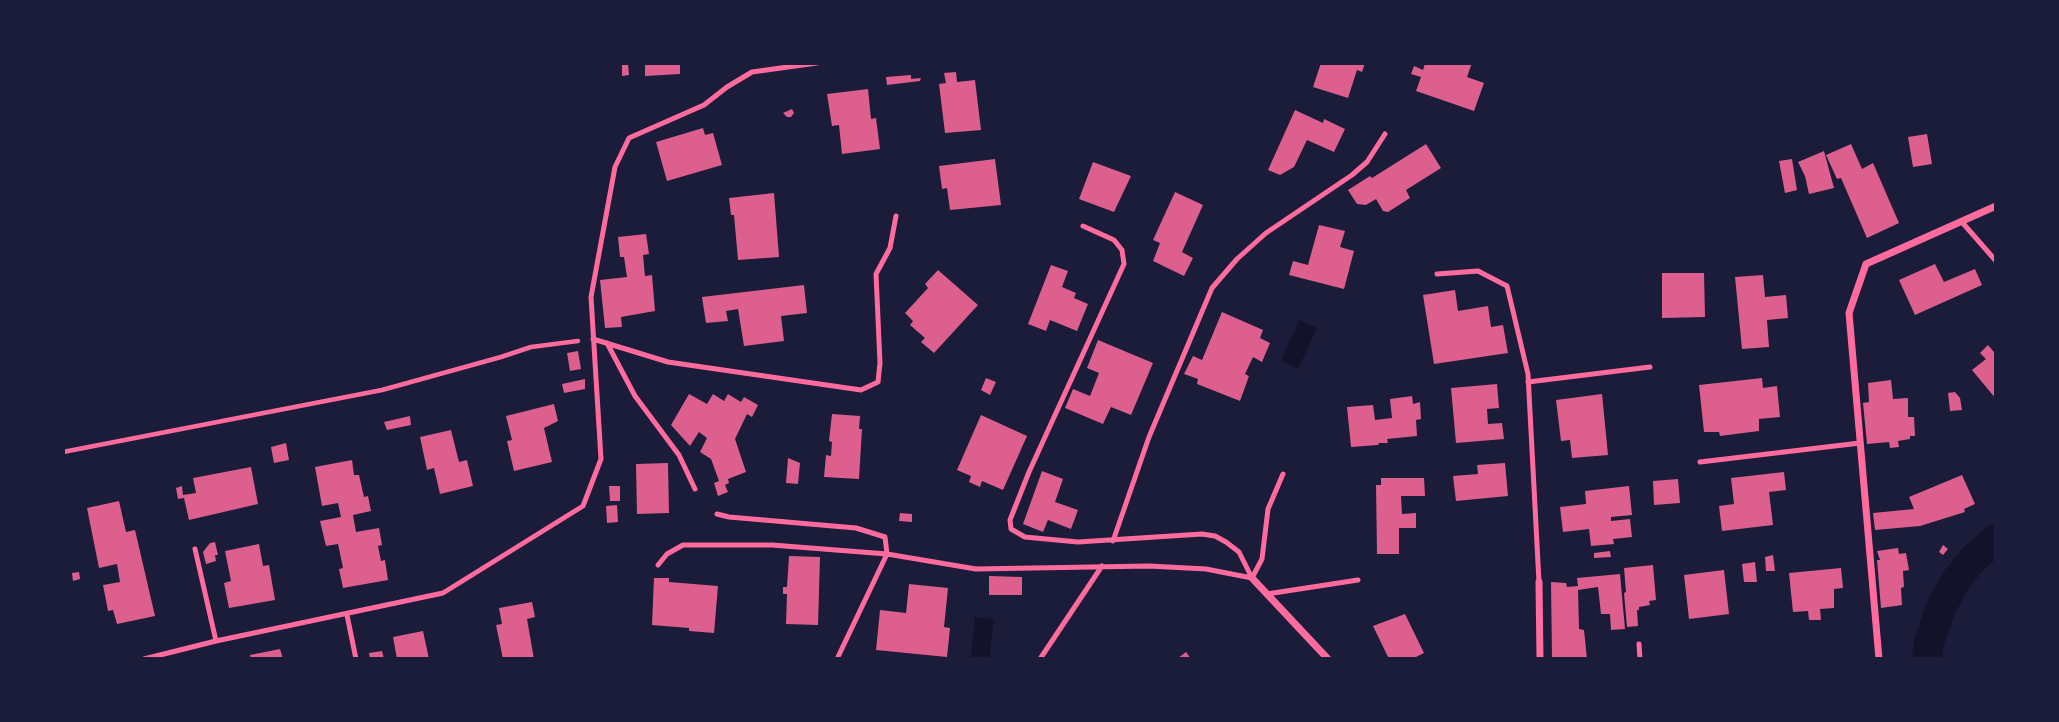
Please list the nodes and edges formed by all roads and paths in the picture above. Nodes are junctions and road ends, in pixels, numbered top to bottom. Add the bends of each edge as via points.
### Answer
1 (817, 63) edge
2 (1385, 134) dead end
3 (1996, 206) edge
4 (896, 216) dead end
5 (1961, 221) junction
6 (1083, 226) dead end
7 (1996, 261) edge
8 (1437, 274) dead end
9 (593, 339) junction
10 (607, 343) junction
11 (1650, 367) dead end
12 (1528, 382) junction
13 (1860, 443) junction
14 (63, 452) edge
15 (1700, 462) dead end
16 (1283, 474) dead end
17 (695, 489) dead end
18 (717, 514) dead end
19 (1113, 541) junction
20 (195, 549) dead end
21 (887, 554) junction
22 (658, 565) dead end
23 (1102, 566) junction
24 (1252, 578) junction
25 (1358, 580) dead end
26 (1539, 582) joint
27 (1267, 594) junction
28 (347, 615) junction
29 (216, 641) junction
30 (1639, 644) dead end
31 (144, 659) edge
32 (356, 659) edge
33 (837, 659) edge
34 (1040, 659) edge
35 (1328, 659) edge
36 (1540, 659) edge
37 (1640, 659) edge
38 (1879, 659) edge

1 - 9 lane via 752,72 704,105 629,138 615,167 593,283
2 - 19 lane via 1367,162 1266,233 1212,288 1149,437
3 - 5 street
4 - 10 lane via 890,248 876,274 878,382 861,390 668,362
5 - 7 lane
5 - 13 street via 1866,264 1849,313
6 - 19 lane via 1114,240 1122,250 1124,264 1010,520 1011,528 1025,537
8 - 12 lane via 1478,271 1507,286
9 - 10 lane
9 - 14 path via 531,346 382,390
9 - 28 lane via 601,459 583,506 443,593
10 - 17 lane via 635,396 680,455
11 - 12 lane
12 - 26 lane
13 - 15 lane
13 - 38 street
16 - 24 lane via 1268,509 1262,559
18 - 21 lane via 856,528 885,537
19 - 24 lane via 1202,534 1215,537 1238,552
20 - 29 lane
21 - 22 lane via 772,545 683,545
21 - 23 lane via 976,569
21 - 33 lane
23 - 24 lane via 1206,569
23 - 34 lane
24 - 27 street
25 - 27 lane
26 - 36 street
27 - 35 street
28 - 29 lane
28 - 32 lane
29 - 31 lane
30 - 37 lane

